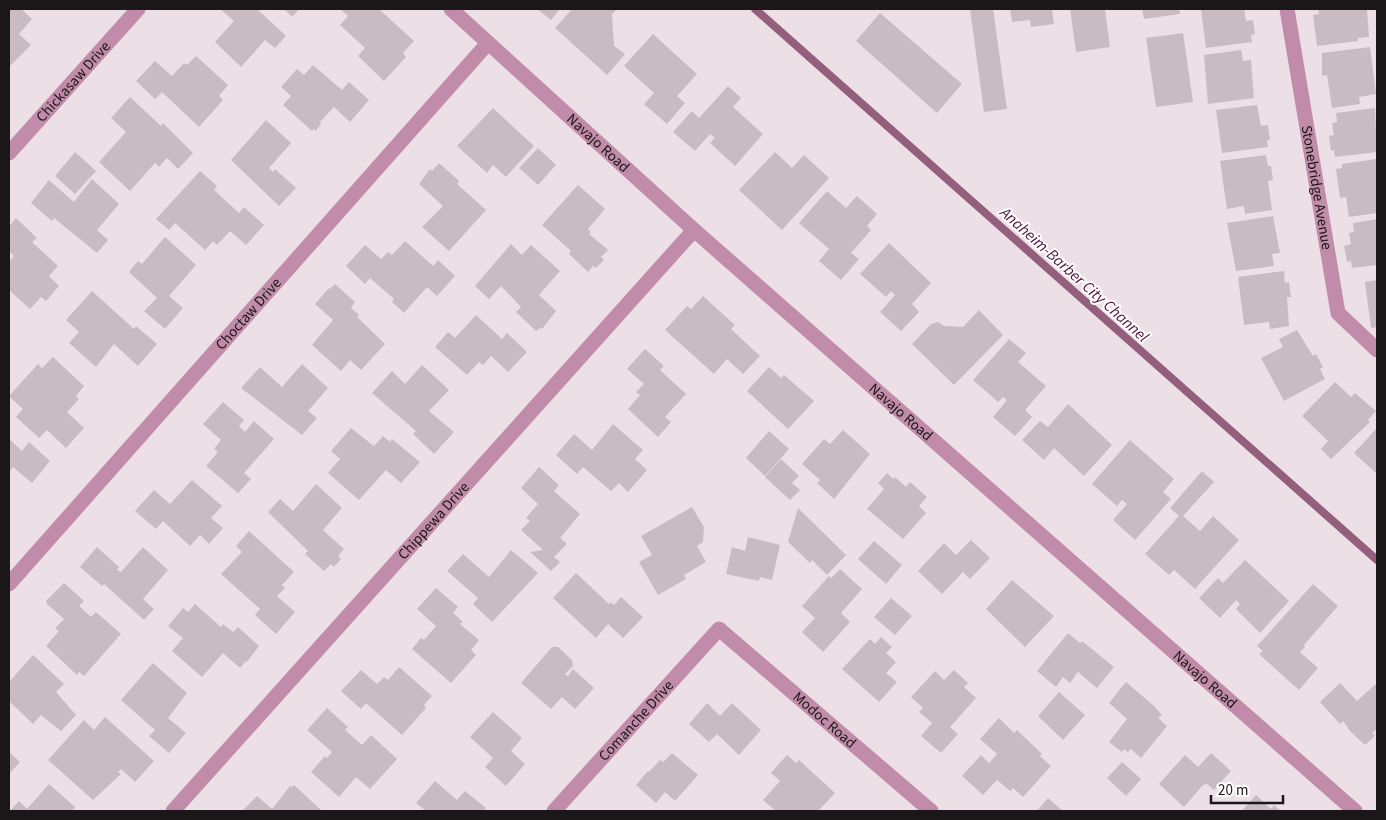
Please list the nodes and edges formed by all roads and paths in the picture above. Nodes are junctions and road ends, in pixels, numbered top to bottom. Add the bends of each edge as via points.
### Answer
1 (138, 9) edge
2 (451, 9) edge
3 (1286, 9) edge
4 (488, 43) junction
5 (9, 153) edge
6 (694, 230) junction
7 (1377, 350) edge
8 (9, 584) edge
9 (719, 629) joint
10 (174, 811) edge
11 (554, 811) edge
12 (931, 811) edge
13 (1355, 811) edge

1 - 5 street, Chickasaw Drive
2 - 4 street, Navajo Road
3 - 7 street, Stonebridge Avenue via 1338,313
4 - 6 street, Navajo Road
4 - 8 street, Choctaw Drive
6 - 10 street, Chippewa Drive
6 - 13 street, Navajo Road
9 - 11 street, Comanche Drive
9 - 12 street, Modoc Road

